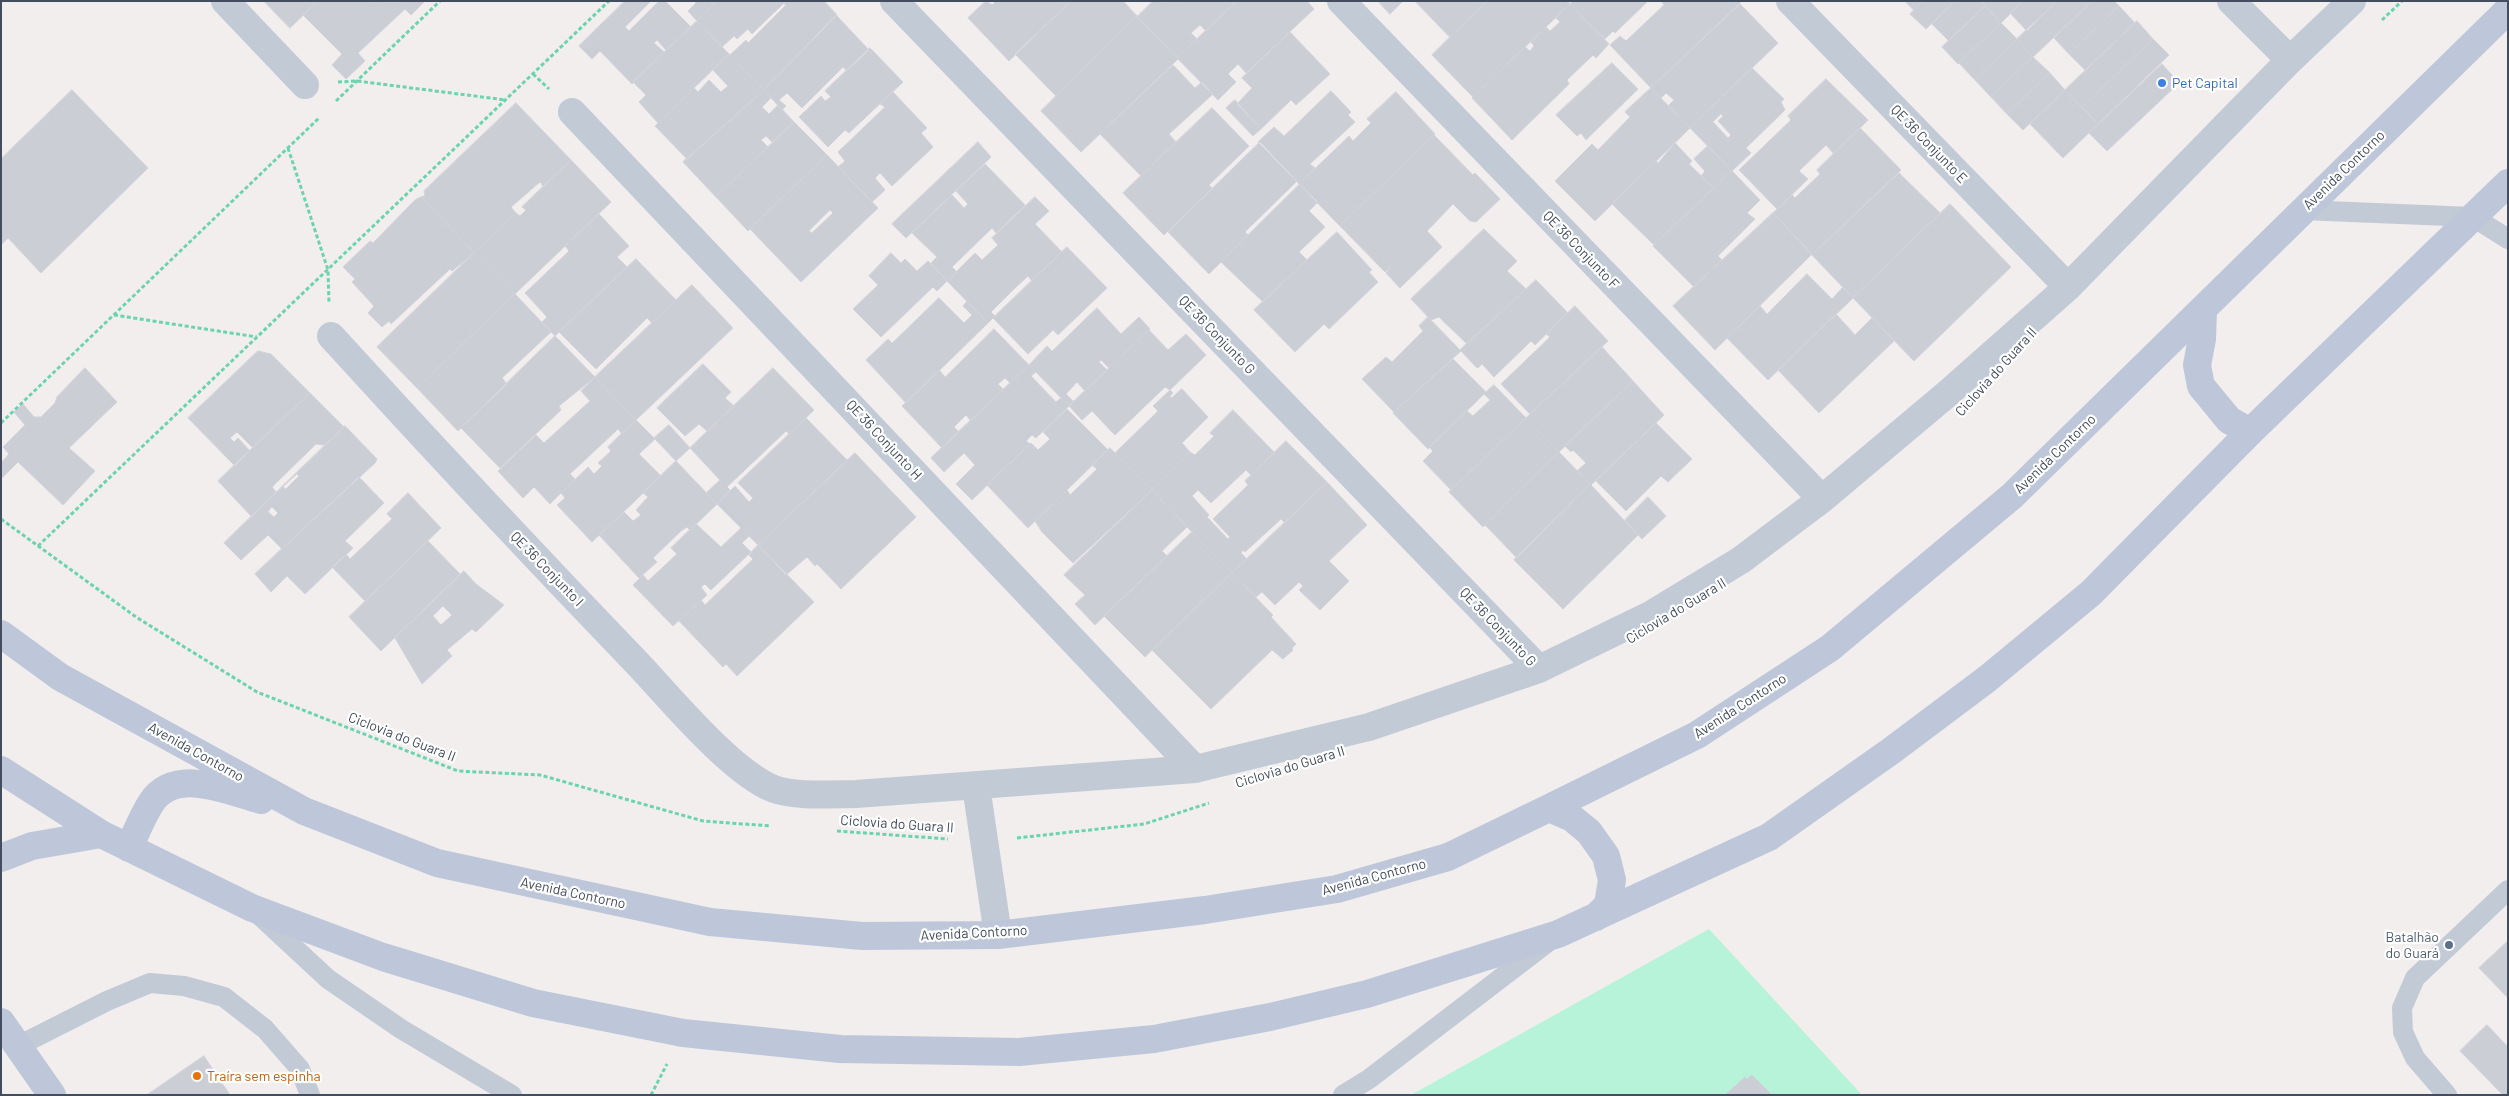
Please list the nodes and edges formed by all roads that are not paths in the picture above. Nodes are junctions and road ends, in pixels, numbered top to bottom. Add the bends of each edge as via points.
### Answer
1 (225, 1) edge
2 (894, 1) edge
3 (1341, 1) edge
4 (1790, 1) edge
5 (2231, 1) edge
6 (2352, 1) edge
7 (2508, 10) edge
8 (2290, 60) junction
9 (305, 85) road end
10 (572, 112) dead end
11 (2508, 183) edge
12 (2302, 210) junction
13 (2473, 217) junction
14 (2508, 239) edge
15 (2068, 287) junction
16 (2203, 310) junction
17 (331, 336) road end
18 (2250, 432) junction
19 (1822, 499) junction
20 (1, 634) edge
21 (1539, 669) junction
22 (1195, 769) junction
23 (1, 770) edge
24 (976, 786) junction
25 (1550, 808) junction
26 (304, 811) junction
27 (101, 834) junction
28 (128, 848) junction
29 (1, 858) edge
30 (2508, 890) edge
31 (252, 908) junction
32 (1596, 917) junction
33 (1558, 934) junction
34 (998, 935) junction
35 (1, 1022) edge
36 (18, 1046) junction
37 (52, 1095) edge
38 (310, 1095) edge
39 (512, 1095) edge
40 (1343, 1095) edge
41 (2447, 1095) edge

1 - 9 street
2 - 21 street, QE 36 Conjunto G
3 - 19 street, QE 36 Conjunto F
4 - 15 street, QE 36 Conjunto E
5 - 8 street
6 - 8 street
7 - 12 main road, Avenida Contorno
8 - 15 street
10 - 22 street, QE 36 Conjunto H
11 - 13 main road
12 - 13 lane
12 - 16 main road, Avenida Contorno
13 - 14 lane
13 - 18 main road
15 - 19 street
16 - 18 main road via 2198,364 2201,386 2229,420
16 - 25 main road, Avenida Contorno via 2012,496 1830,648 1697,735
17 - 24 street, QE 36 Conjunto I via 707,737 752,776 774,789 823,794
18 - 32 main road via 2091,593 1987,679 1891,751 1769,837
19 - 21 street via 1740,560 1676,600
20 - 26 main road, Avenida Contorno via 60,677
21 - 22 street via 1369,727
22 - 24 street
23 - 27 main road
24 - 34 street
25 - 32 main road via 1572,818 1589,832 1606,856 1611,888 1608,905
25 - 34 main road, Avenida Contorno via 1448,857 1337,889 1205,910
26 - 28 main road via 200,783 174,784 152,801
26 - 34 main road, Avenida Contorno via 438,863 710,922 862,936
27 - 28 main road
27 - 29 main road via 32,846
28 - 31 main road
30 - 41 lane via 2415,978 2402,1008 2403,1032 2415,1058
31 - 33 main road via 383,957 532,1004 684,1034 840,1049 1019,1052 1154,1039 1367,994
31 - 39 lane via 328,979 401,1029
32 - 33 main road
33 - 40 lane via 1369,1079
35 - 36 main road
36 - 37 main road
36 - 38 lane via 150,983 184,986 224,997 265,1028 300,1069

